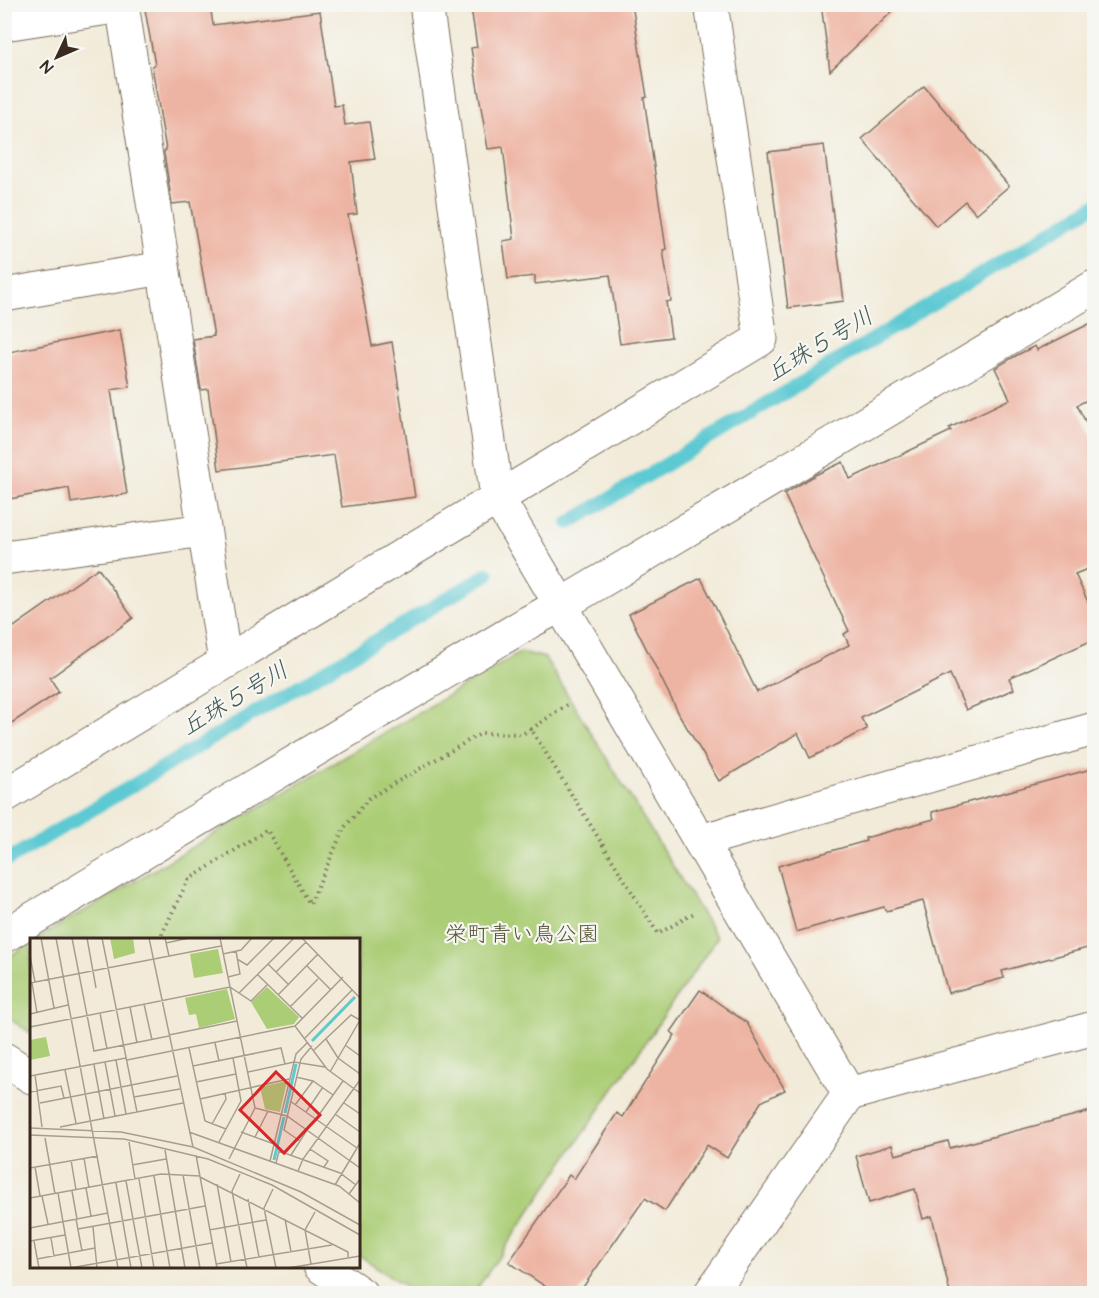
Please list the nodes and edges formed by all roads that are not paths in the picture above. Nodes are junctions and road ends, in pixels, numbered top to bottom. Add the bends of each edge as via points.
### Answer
1 (426, 4) edge
2 (711, 4) edge
3 (122, 5) edge
4 (4, 24) edge
5 (163, 268) junction
6 (1095, 287) edge
7 (4, 295) edge
8 (497, 497) junction
9 (204, 530) junction
10 (4, 558) edge
11 (561, 605) junction
12 (225, 662) junction
13 (1095, 729) edge
14 (4, 796) edge
15 (700, 841) junction
16 (4, 936) edge
17 (1095, 1028) edge
18 (4, 1059) edge
19 (30, 1076) edge
20 (849, 1094) junction
21 (323, 1268) edge
22 (361, 1293) edge
23 (710, 1293) edge

1 - 8 street
2 - 8 street via 761,339
3 - 4 street
3 - 5 street
5 - 7 street
5 - 9 street
6 - 11 street
8 - 11 street
8 - 12 street
9 - 10 street
9 - 12 street
11 - 15 street
11 - 16 street
12 - 14 street
13 - 15 street
15 - 20 street
17 - 20 street
18 - 19 street
20 - 23 street
21 - 22 street

